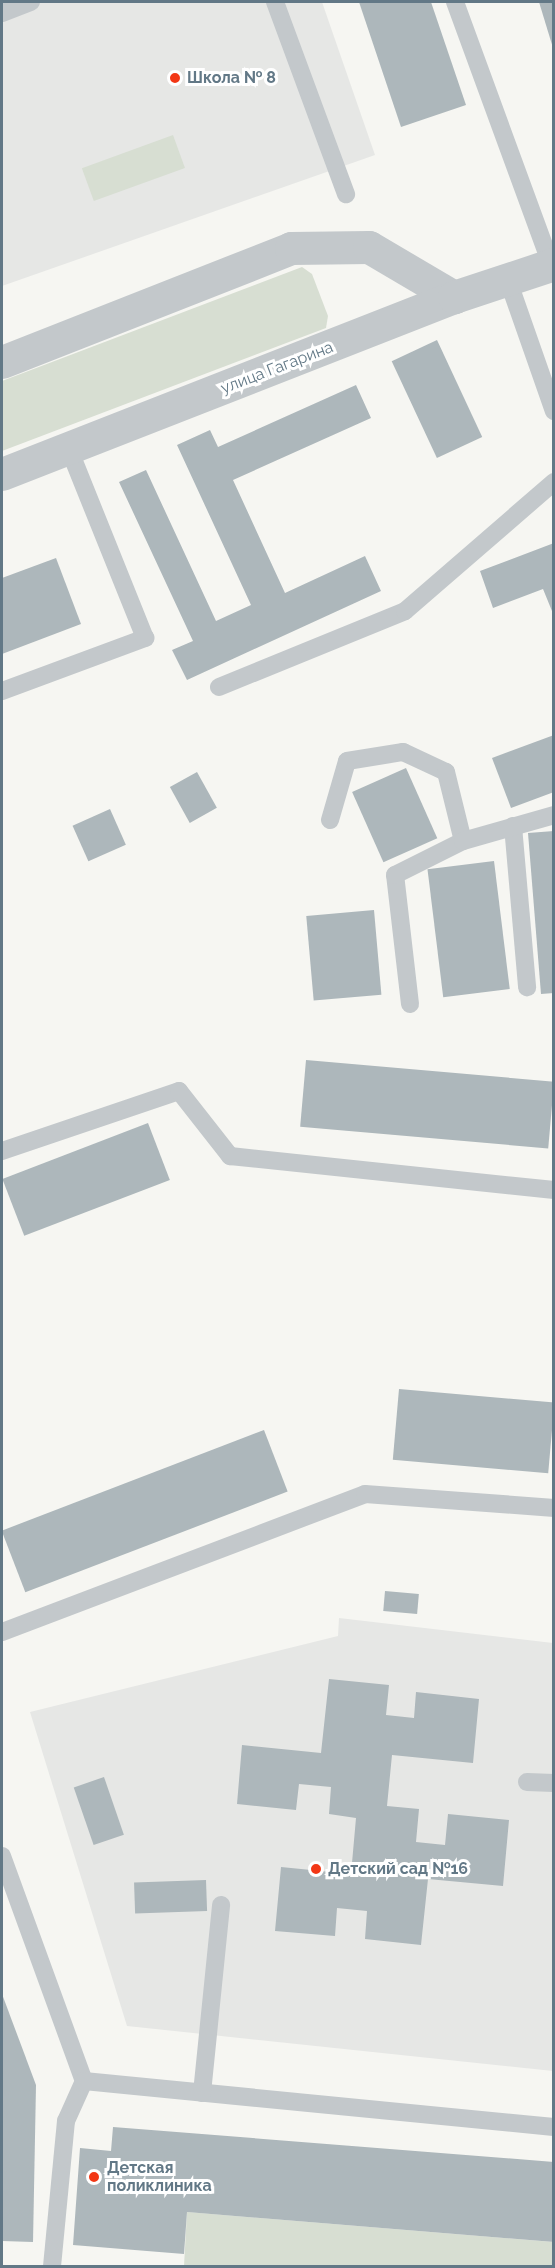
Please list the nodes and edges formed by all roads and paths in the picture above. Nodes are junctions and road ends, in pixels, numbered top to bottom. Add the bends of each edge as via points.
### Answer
1 (31, 2) edge
2 (275, 2) edge
3 (455, 2) edge
4 (2, 12) edge
5 (346, 194) dead end
6 (552, 264) edge
7 (508, 280) junction
8 (454, 297) junction
9 (2, 362) edge
10 (554, 411) edge
11 (69, 449) junction
12 (2, 474) edge
13 (554, 482) edge
14 (219, 687) dead end
15 (2, 691) edge
16 (554, 815) edge
17 (330, 820) dead end
18 (513, 826) junction
19 (463, 841) junction
20 (527, 987) dead end
21 (410, 1004) dead end
22 (2, 1150) edge
23 (554, 1190) edge
24 (554, 1508) edge
25 (2, 1632) edge
26 (527, 1782) dead end
27 (554, 1783) edge
28 (2, 1856) edge
29 (221, 1905) dead end
30 (84, 2081) junction
31 (202, 2093) junction
32 (554, 2127) edge
33 (52, 2266) edge

1 - 4 lane
2 - 5 lane
3 - 6 lane
6 - 7 street, улица Гагарина
7 - 8 street, улица Гагарина
7 - 10 lane
8 - 9 street via 369,248 291,248
8 - 11 street, улица Гагарина
11 - 12 street, улица Гагарина
11 - 15 lane via 145,638
13 - 14 lane via 405,611
16 - 18 lane
17 - 19 lane via 347,761 403,752 446,772
18 - 19 lane
18 - 20 lane
19 - 21 lane via 395,875
22 - 23 lane via 179,1091 230,1156
24 - 25 lane via 365,1494
26 - 27 lane
28 - 30 lane
29 - 31 lane
30 - 31 lane
30 - 33 lane via 66,2121
31 - 32 lane

